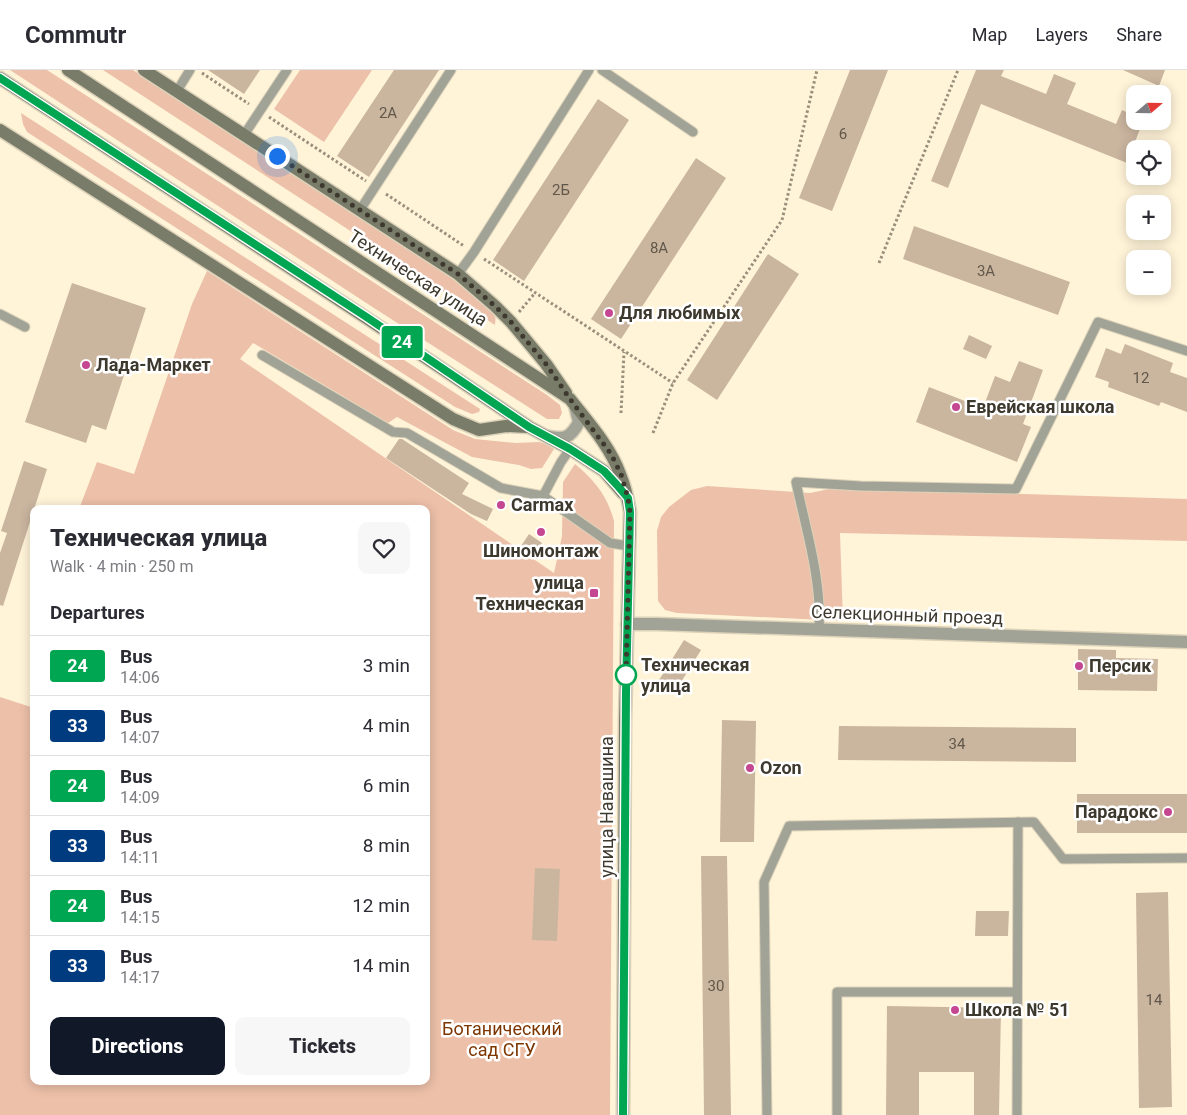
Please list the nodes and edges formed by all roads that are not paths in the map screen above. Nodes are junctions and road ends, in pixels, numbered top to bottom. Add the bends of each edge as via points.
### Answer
1 (68, 70) edge
2 (144, 70) edge
3 (190, 70) edge
4 (286, 70) edge
5 (451, 70) edge
6 (589, 70) edge
7 (602, 70) edge
8 (0, 78) edge
9 (177, 91) junction
10 (0, 130) edge
11 (693, 132) dead end
12 (244, 135) junction
13 (360, 210) junction
14 (458, 274) junction
15 (0, 314) edge
16 (25, 327) dead end
17 (1187, 351) edge
18 (262, 355) dead end
19 (572, 403) junction
20 (529, 427) junction
21 (546, 436) junction
22 (570, 449) junction
23 (542, 496) junction
24 (628, 498) junction
25 (629, 546) junction
26 (626, 624) junction
27 (819, 630) junction
28 (1187, 642) edge
29 (1018, 822) junction
30 (1187, 858) edge
31 (1017, 992) junction
32 (623, 1115) edge
33 (767, 1115) edge
34 (837, 1115) edge
35 (1017, 1115) edge

1 - 19 main road, Техническая улица
2 - 9 main road
3 - 9 lane
4 - 12 lane
5 - 13 lane
6 - 14 lane
7 - 11 lane
8 - 20 main road
9 - 12 main road
10 - 20 main road via 453,419 479,430
12 - 13 main road
13 - 14 main road
14 - 19 main road via 511,322 546,364
15 - 16 lane
17 - 27 lane via 1098,322 1016,489 796,482 815,567
18 - 23 lane via 393,432 407,433 501,488
19 - 21 street via 579,422 573,433 560,439
19 - 24 main road, Техническая улица via 611,454
20 - 21 main road
21 - 22 main road
22 - 23 lane
22 - 24 main road via 604,471
23 - 25 lane via 610,543
24 - 25 main road, улица Навашина
25 - 26 main road, улица Навашина
26 - 27 street, Селекционный проезд
26 - 32 main road, улица Навашина
27 - 28 street, Селекционный проезд
29 - 30 lane via 1034,822 1063,859
29 - 31 lane
29 - 33 lane via 789,826 764,882
31 - 34 lane via 837,992
31 - 35 lane

